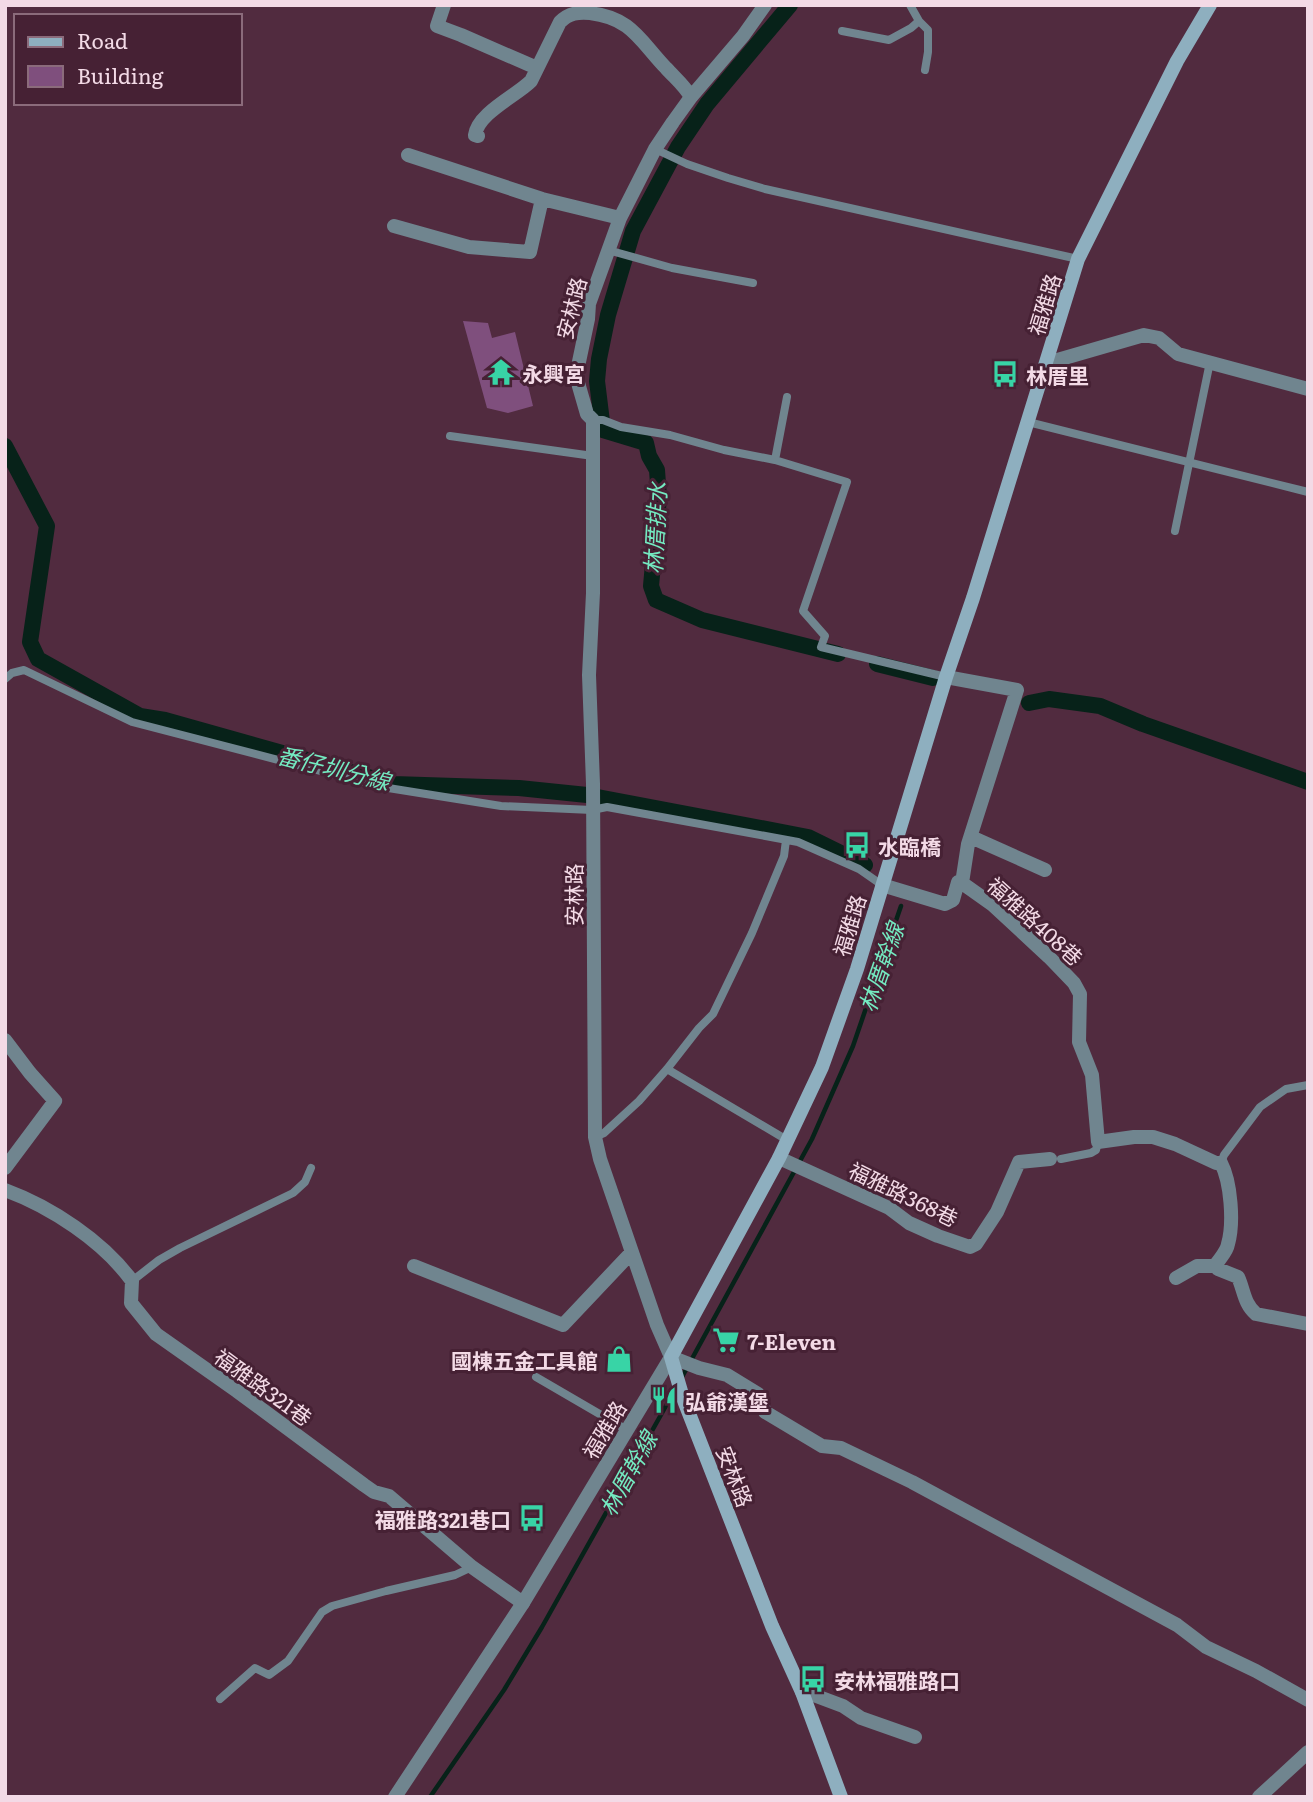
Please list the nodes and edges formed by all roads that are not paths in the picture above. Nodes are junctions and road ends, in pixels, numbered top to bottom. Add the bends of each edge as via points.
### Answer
1 (444, 5) edge
2 (765, 5) edge
3 (910, 5) edge
4 (1210, 5) edge
5 (919, 21) junction
6 (842, 31) dead end
7 (537, 68) junction
8 (925, 70) dead end
9 (691, 96) junction
10 (478, 136) dead end
11 (655, 149) junction
12 (408, 155) dead end
13 (542, 199) junction
14 (620, 218) junction
15 (394, 226) dead end
16 (608, 250) junction
17 (1078, 259) junction
18 (753, 283) dead end
19 (1210, 362) junction
20 (1047, 363) junction
21 (1308, 389) edge
22 (787, 397) dead end
23 (593, 420) junction
24 (1028, 422) junction
25 (450, 436) dead end
26 (593, 456) junction
27 (775, 460) junction
28 (1190, 464) junction
29 (1308, 492) edge
30 (1175, 531) dead end
31 (946, 677) junction
32 (5, 679) edge
33 (592, 807) junction
34 (971, 837) junction
35 (786, 840) junction
36 (1045, 870) dead end
37 (962, 883) junction
38 (883, 885) junction
39 (5, 1041) edge
40 (667, 1069) junction
41 (1308, 1085) edge
42 (595, 1137) junction
43 (788, 1140) junction
44 (1098, 1142) junction
45 (1055, 1159) joint
46 (784, 1160) junction
47 (1221, 1163) junction
48 (5, 1168) edge
49 (311, 1168) dead end
50 (5, 1190) edge
51 (631, 1253) junction
52 (414, 1266) dead end
53 (1217, 1266) junction
54 (1176, 1278) dead end
55 (132, 1281) junction
56 (1308, 1324) edge
57 (676, 1363) junction
58 (536, 1377) dead end
59 (627, 1430) junction
60 (472, 1567) junction
61 (523, 1603) junction
62 (802, 1692) junction
63 (220, 1699) dead end
64 (1308, 1700) edge
65 (915, 1737) dead end
66 (1308, 1752) edge
67 (395, 1797) edge
68 (841, 1797) edge
69 (1259, 1797) edge

1 - 7 street via 437,26
2 - 9 street, 安林路
3 - 5 lane
4 - 17 main road, 福雅路
5 - 6 lane via 889,40
5 - 8 lane via 928,30
7 - 9 street via 566,15 603,15 633,30
7 - 10 street via 524,88 478,125
9 - 11 street, 安林路
11 - 14 street, 安林路
11 - 17 lane via 765,189
12 - 13 street
13 - 14 street
13 - 15 street via 530,252 469,247
14 - 16 street, 安林路
16 - 18 lane
16 - 23 street, 安林路 via 589,304 576,376
17 - 20 main road, 福雅路
19 - 20 street via 1178,354 1159,338 1144,335
19 - 21 street
19 - 28 lane
20 - 24 main road, 福雅路
22 - 27 lane
23 - 26 street, 安林路
23 - 27 lane
24 - 28 lane
24 - 31 main road, 福雅路
25 - 26 lane
26 - 33 street, 安林路
27 - 31 lane via 847,482 803,611 825,636 821,647
28 - 29 lane
28 - 30 lane
31 - 34 street via 1017,690
31 - 38 main road, 福雅路
32 - 33 lane via 24,670 132,722 382,787 501,806
33 - 35 lane
33 - 42 street, 安林路
34 - 36 street
34 - 37 street
35 - 38 lane via 859,869
35 - 40 lane via 784,856 713,1014
37 - 38 street, 福雅路408巷 via 958,882 953,900 945,904
37 - 44 street, 福雅路408巷 via 1049,957 1080,994 1079,1042 1092,1075
38 - 43 main road, 福雅路 via 822,1067
39 - 48 street via 55,1101
40 - 42 lane via 639,1101
40 - 43 lane
41 - 47 lane via 1286,1089 1260,1107
42 - 51 street, 安林路
43 - 46 main road, 福雅路
44 - 45 lane via 1091,1153
44 - 47 street via 1153,1137
45 - 46 street, 福雅路368巷 via 1019,1163 997,1212 970,1247 909,1223 889,1208
46 - 57 main road, 福雅路
47 - 53 street via 1231,1212 1228,1247
49 - 55 lane via 293,1193 180,1248
50 - 55 street, 福雅路321巷 via 72,1226 114,1258
51 - 52 street via 563,1325
51 - 57 street, 安林路
53 - 54 street via 1197,1266
53 - 56 street via 1238,1277 1246,1304 1256,1314
55 - 60 street, 福雅路321巷 via 131,1303 156,1334 374,1492 389,1496
57 - 59 street, 福雅路
57 - 62 main road, 安林路 via 682,1395
57 - 64 street via 727,1375 758,1394 765,1412 822,1446 841,1448 912,1482
58 - 59 lane
59 - 61 street, 福雅路
60 - 61 street, 福雅路321巷
60 - 63 lane via 332,1606 322,1612 288,1661 269,1675 255,1668
61 - 67 street, 福雅路
62 - 65 street
62 - 68 main road, 安林路
66 - 69 street

